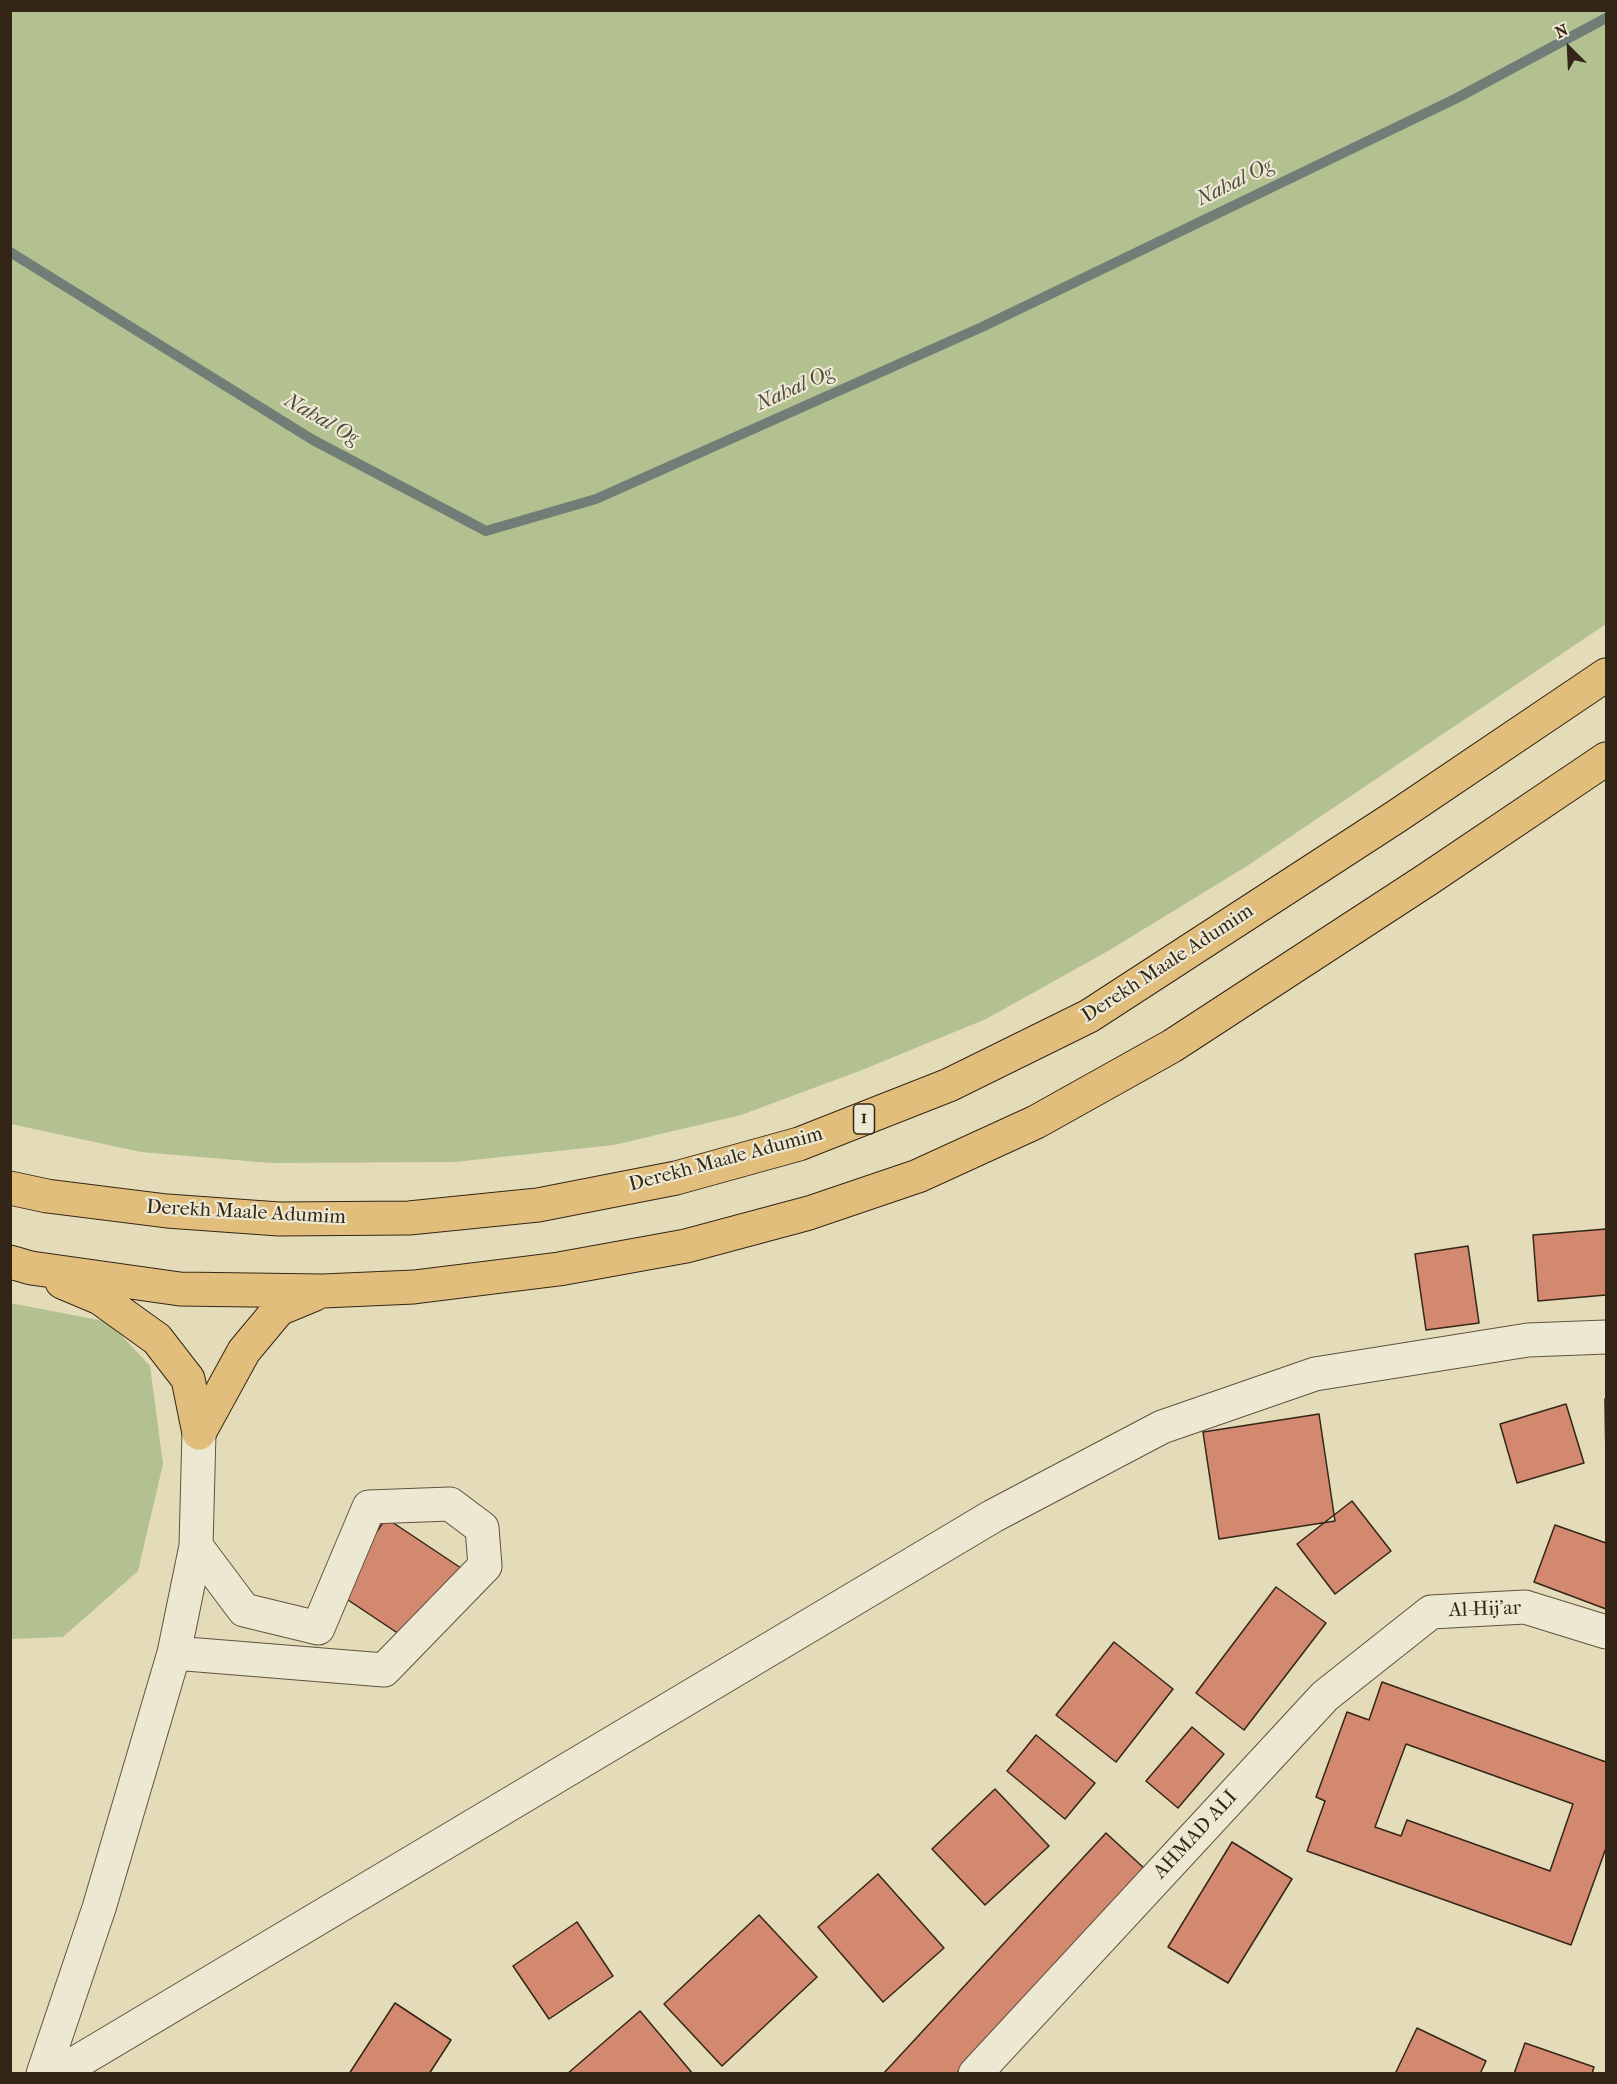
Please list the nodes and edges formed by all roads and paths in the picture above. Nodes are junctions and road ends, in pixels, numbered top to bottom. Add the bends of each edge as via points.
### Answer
1 (1606, 675) edge
2 (1606, 759) edge
3 (10, 1188) edge
4 (21, 1265) edge
5 (323, 1291) junction
6 (1606, 1337) edge
7 (199, 1432) junction
8 (196, 1545) junction
9 (1431, 1612) joint
10 (1606, 1632) edge
11 (174, 1653) junction
12 (44, 2073) edge
13 (57, 2073) edge
14 (975, 2073) edge

1 - 3 highway, Derekh Maale Adumim / 1 via 1089,1016 949,1085 799,1144 676,1178 538,1205 408,1218 279,1219 47,1196
2 - 5 highway via 1172,1046 1036,1122 918,1176 809,1213 686,1246 559,1269 414,1287
4 - 5 highway via 180,1289
4 - 7 highway via 100,1298 157,1339 188,1379
5 - 7 highway via 279,1309 244,1351
6 - 13 street via 1528,1340 1315,1374 1162,1427 993,1516
7 - 8 street
8 - 11 street
8 - 11 street via 244,1610 318,1628 369,1507 450,1504 482,1528 485,1566 384,1670
9 - 10 street, Al-Hij'ar via 1526,1607
9 - 14 street, AHMAD ALI via 1325,1696
11 - 12 street via 99,1908

